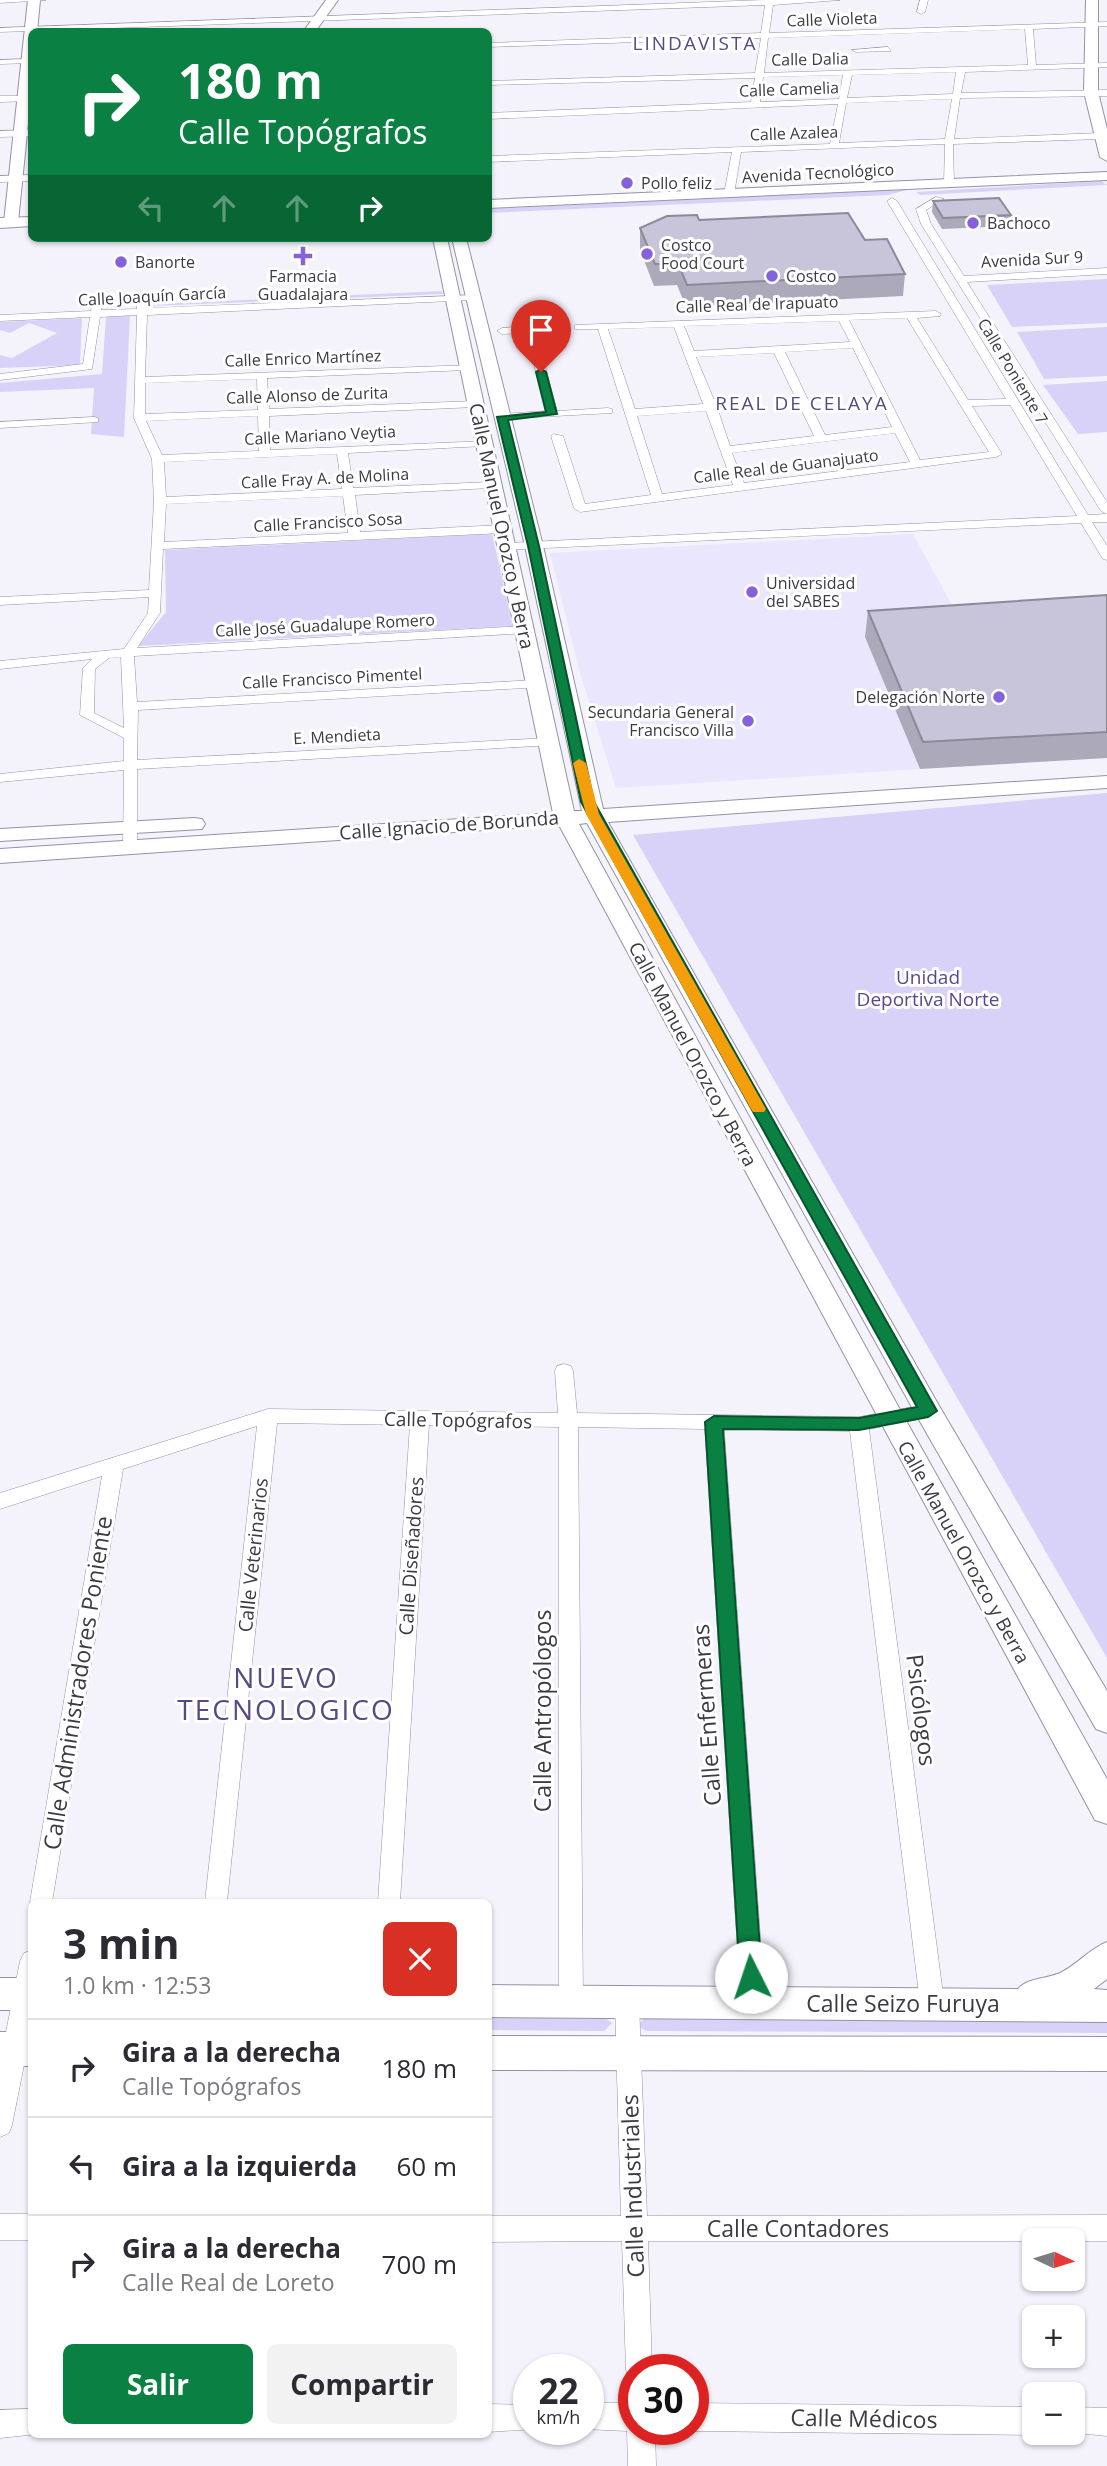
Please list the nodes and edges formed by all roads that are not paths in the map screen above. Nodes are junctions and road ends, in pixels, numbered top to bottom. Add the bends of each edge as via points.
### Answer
1 (34, 0) edge
2 (42, 0) edge
3 (332, 0) edge
4 (835, 0) edge
5 (924, 0) edge
6 (1092, 0) edge
7 (0, 1) edge
8 (769, 1) edge
9 (593, 4) edge
10 (920, 12) dead end
11 (318, 19) junction
12 (590, 20) dead end
13 (1100, 24) edge
14 (1029, 26) junction
15 (31, 28) edge
16 (60, 28) edge
17 (312, 28) edge
18 (28, 29) edge
19 (0, 30) edge
20 (589, 31) dead end
21 (889, 31) junction
22 (765, 35) junction
23 (587, 42) junction
24 (492, 45) edge
25 (888, 49) junction
26 (856, 50) dead end
27 (887, 60) dead end
28 (28, 61) edge
29 (0, 62) edge
30 (1091, 64) junction
31 (1107, 65) edge
32 (1032, 66) junction
33 (961, 68) junction
34 (848, 72) junction
35 (759, 74) junction
36 (492, 83) edge
37 (1091, 92) junction
38 (1107, 93) edge
39 (957, 96) junction
40 (28, 98) edge
41 (0, 99) edge
42 (843, 101) junction
43 (755, 104) junction
44 (492, 116) edge
45 (25, 133) edge
46 (0, 134) edge
47 (1100, 136) junction
48 (949, 143) junction
49 (834, 147) junction
50 (737, 151) junction
51 (1107, 157) edge
52 (492, 159) edge
53 (1107, 176) edge
54 (16, 178) junction
55 (28, 178) edge
56 (1064, 178) junction
57 (0, 179) edge
58 (949, 184) junction
59 (1107, 191) edge
60 (729, 194) junction
61 (939, 199) junction
62 (892, 201) junction
63 (492, 204) edge
64 (492, 218) edge
65 (28, 221) edge
66 (6, 222) edge
67 (28, 234) edge
68 (0, 236) edge
69 (442, 242) edge
70 (459, 242) edge
71 (1107, 271) edge
72 (959, 279) junction
73 (461, 293) junction
74 (142, 307) junction
75 (0, 309) edge
76 (97, 309) junction
77 (910, 314) junction
78 (936, 314) dead end
79 (842, 316) junction
80 (0, 318) edge
81 (678, 323) junction
82 (602, 326) junction
83 (579, 327) dead end
84 (557, 328) dead end
85 (530, 329) junction
86 (502, 331) dead end
87 (857, 345) junction
88 (778, 349) junction
89 (690, 354) junction
90 (468, 367) junction
91 (262, 375) junction
92 (0, 377) edge
93 (140, 380) junction
94 (476, 404) junction
95 (1015, 406) junction
96 (712, 407) junction
97 (968, 408) junction
98 (608, 411) dead end
99 (264, 412) junction
100 (630, 413) junction
101 (552, 414) junction
102 (502, 417) junction
103 (139, 418) junction
104 (94, 420) dead end
105 (0, 425) edge
106 (899, 429) junction
107 (557, 436) dead end
108 (821, 439) junction
109 (484, 443) junction
110 (342, 450) junction
111 (727, 450) junction
112 (265, 454) junction
113 (158, 459) junction
114 (918, 465) junction
115 (491, 485) junction
116 (740, 488) junction
117 (348, 492) junction
118 (658, 498) junction
119 (160, 501) junction
120 (1107, 512) edge
121 (1107, 518) edge
122 (1083, 519) junction
123 (355, 537) junction
124 (505, 538) junction
125 (156, 546) junction
126 (534, 546) junction
127 (1107, 556) edge
128 (155, 593) junction
129 (0, 601) edge
130 (524, 630) junction
131 (106, 654) junction
132 (127, 654) junction
133 (0, 665) edge
134 (536, 684) junction
135 (131, 706) junction
136 (130, 736) junction
137 (548, 742) junction
138 (128, 765) junction
139 (1107, 769) edge
140 (0, 778) edge
141 (1107, 782) edge
142 (590, 808) junction
143 (563, 812) junction
144 (0, 835) edge
145 (131, 836) junction
146 (0, 856) edge
147 (564, 1371) dead end
148 (928, 1411) junction
149 (268, 1416) junction
150 (890, 1418) junction
151 (420, 1420) junction
152 (568, 1421) junction
153 (714, 1422) junction
154 (859, 1424) junction
155 (114, 1464) junction
156 (0, 1501) edge
157 (1107, 1720) edge
158 (1107, 1810) edge
159 (42, 1899) edge
160 (216, 1899) edge
161 (389, 1899) edge
162 (1107, 1958) edge
163 (22, 1986) edge
164 (492, 2000) edge
165 (571, 2002) junction
166 (932, 2002) junction
167 (627, 2003) junction
168 (753, 2004) junction
169 (1003, 2005) junction
170 (1107, 2006) edge
171 (15, 2049) edge
172 (492, 2053) edge
173 (1107, 2054) edge
174 (629, 2055) junction
175 (0, 2125) edge
176 (0, 2227) edge
177 (28, 2227) edge
178 (1107, 2228) edge
179 (492, 2229) edge
180 (635, 2229) junction
181 (639, 2354) edge
182 (709, 2417) edge
183 (492, 2418) edge
184 (513, 2418) edge
185 (1022, 2421) edge
186 (1085, 2421) edge
187 (1107, 2422) edge
188 (28, 2423) edge
189 (0, 2424) edge
190 (641, 2445) edge
191 (642, 2466) edge

1 - 2 street
1 - 7 street
1 - 15 street
3 - 11 street
4 - 8 street
5 - 10 street
6 - 13 main road
8 - 9 street
8 - 22 street
9 - 11 street
9 - 12 street
11 - 16 street
11 - 17 street
13 - 14 street, Calle Violeta
13 - 30 main road
14 - 21 street, Calle Violeta
14 - 32 street
18 - 19 street
20 - 23 street
21 - 22 street, Calle Violeta
21 - 25 street
22 - 23 street, Calle Violeta
22 - 35 street
23 - 24 street, Calle Violeta
25 - 26 street
25 - 27 street
28 - 29 street
30 - 31 street, Calle Dalia
30 - 32 street, Calle Dalia
30 - 37 main road
32 - 33 street, Calle Dalia
33 - 34 street, Calle Dalia
33 - 39 street
34 - 35 street, Calle Dalia
34 - 42 street
35 - 36 street, Calle Dalia
35 - 43 street
37 - 38 street, Calle Camelia
37 - 39 street, Calle Camelia
37 - 47 main road
39 - 42 street, Calle Camelia
39 - 48 street
40 - 41 street
40 - 45 street
42 - 43 street, Calle Camelia
42 - 49 street
43 - 44 street, Calle Camelia
45 - 46 street
45 - 54 street
47 - 48 street, Calle Azalea
47 - 51 main road
48 - 49 street, Calle Azalea
48 - 58 street
49 - 50 street, Calle Azalea
50 - 52 street, Calle Azalea
50 - 60 street
53 - 56 main road, Avenida Tecnológico
54 - 55 street
54 - 57 street
54 - 66 street
56 - 58 main road, Avenida Tecnológico
56 - 62 main road via 906,192
58 - 60 main road, Avenida Tecnológico
59 - 61 main road, Avenida Tecnológico
60 - 63 main road, Avenida Tecnológico
61 - 62 main road, Avenida Tecnológico
61 - 72 street, Calle Poniente 7 via 921,209
62 - 64 main road, Avenida Tecnológico
62 - 95 street, Calle Poniente 7
65 - 66 main road
67 - 68 main road
69 - 73 street, Calle Manuel Orozco y Berra
70 - 73 street, Calle Manuel Orozco y Berra
71 - 72 street, Avenida Sur 9
72 - 120 street, Calle Poniente 7
73 - 74 street, Calle Joaquín García
73 - 90 street, Calle Manuel Orozco y Berra
73 - 102 street, Calle Manuel Orozco y Berra
74 - 76 street, Calle Joaquín García
74 - 93 street
75 - 76 street, Calle Joaquín García
76 - 80 street, Calle Joaquín García
76 - 92 street via 88,367
77 - 78 street, Calle Real de Irapuato
77 - 79 street, Calle Real de Irapuato
77 - 97 street
79 - 81 street, Calle Real de Irapuato
79 - 87 street
81 - 82 street, Calle Real de Irapuato
81 - 89 street
82 - 83 street, Calle Real de Irapuato
82 - 100 street
84 - 85 street
85 - 86 street
85 - 101 street
87 - 88 street
87 - 106 street
88 - 89 street
88 - 108 street
89 - 96 street
90 - 91 street, Calle Enrico Martínez
90 - 94 street, Calle Manuel Orozco y Berra
91 - 93 street, Calle Enrico Martínez
91 - 99 street
93 - 103 street
94 - 99 street, Calle Alonso de Zurita
94 - 109 street, Calle Manuel Orozco y Berra
95 - 97 street
95 - 122 street, Calle Poniente 7
96 - 100 street
96 - 111 street
97 - 114 street, Calle Real de Guanajuato via 996,454
98 - 101 street
99 - 103 street, Calle Alonso de Zurita
99 - 112 street
100 - 118 street
101 - 102 street
102 - 126 street, Calle Manuel Orozco y Berra
103 - 113 street
104 - 105 street
106 - 108 street
106 - 114 street
107 - 118 street, Calle Real de Guanajuato via 580,508
108 - 111 street
109 - 110 street, Calle Mariano Veytia
109 - 115 street, Calle Manuel Orozco y Berra
110 - 112 street, Calle Mariano Veytia
110 - 117 street
111 - 116 street
112 - 113 street, Calle Mariano Veytia
113 - 119 street
114 - 116 street, Calle Real de Guanajuato
115 - 117 street, Calle Fray A. de Molina
115 - 124 street, Calle Manuel Orozco y Berra
116 - 118 street, Calle Real de Guanajuato
117 - 119 street, Calle Fray A. de Molina
117 - 123 street
119 - 125 street
121 - 122 street, Calle Francisco Sosa
122 - 126 street, Calle Francisco Sosa
122 - 127 street, Calle Poniente 7
123 - 124 street, Calle Francisco Sosa
123 - 125 street, Calle Francisco Sosa
124 - 126 street, Calle Francisco Sosa
124 - 130 street, Calle Manuel Orozco y Berra
125 - 128 street
126 - 142 street, Calle Manuel Orozco y Berra
128 - 129 street
128 - 132 street via 155,613
130 - 132 street, Calle José Guadalupe Romero
130 - 134 street, Calle Manuel Orozco y Berra
131 - 132 street, Calle José Guadalupe Romero
131 - 133 street, Calle José Guadalupe Romero
131 - 136 street via 89,668 87,715
132 - 135 street
134 - 135 street, Calle Francisco Pimentel
134 - 137 street, Calle Manuel Orozco y Berra
135 - 136 street
136 - 138 street
137 - 138 street, E. Mendieta
137 - 143 street, Calle Manuel Orozco y Berra
138 - 140 street, E. Mendieta
138 - 145 street
139 - 142 street, Calle Ignacio de Borunda
141 - 142 street, Calle Ignacio de Borunda
142 - 143 street, Calle Ignacio de Borunda
142 - 148 street, Calle Manuel Orozco y Berra
143 - 145 street, Calle Ignacio de Borunda
143 - 150 street, Calle Manuel Orozco y Berra
144 - 145 street, Calle Ignacio de Borunda
145 - 146 street, Calle Ignacio de Borunda
147 - 152 street, Calle Antropólogos
148 - 150 street, Calle Topógrafos
148 - 157 street, Calle Manuel Orozco y Berra
149 - 151 street, Calle Topógrafos
149 - 155 street, Calle Topógrafos
149 - 160 street, Calle Veterinarios
150 - 154 street, Calle Topógrafos
150 - 158 street, Calle Manuel Orozco y Berra
151 - 152 street, Calle Topógrafos
151 - 161 street, Calle Diseñadores
152 - 153 street, Calle Topógrafos
152 - 165 street, Calle Antropólogos
153 - 154 street, Calle Topógrafos
153 - 168 street, Calle Enfermeras
154 - 166 street, Psicólogos
155 - 156 street, Calle Topógrafos
155 - 159 street, Calle Administradores Poniente
162 - 169 street via 1071,1986
163 - 171 street
164 - 165 street, Calle Seizo Furuya
165 - 167 street, Calle Seizo Furuya
166 - 168 street, Calle Seizo Furuya
166 - 169 street, Calle Seizo Furuya
167 - 168 street, Calle Seizo Furuya
167 - 174 street, Calle Industriales
169 - 170 street, Calle Seizo Furuya
171 - 175 street
172 - 174 street
173 - 174 street
174 - 180 street, Calle Industriales
176 - 177 street
178 - 180 street, Calle Contadores
179 - 180 street, Calle Contadores
180 - 181 street, Calle Industriales
182 - 185 street, Calle Médicos
183 - 184 street
186 - 187 street
188 - 189 street
190 - 191 street

